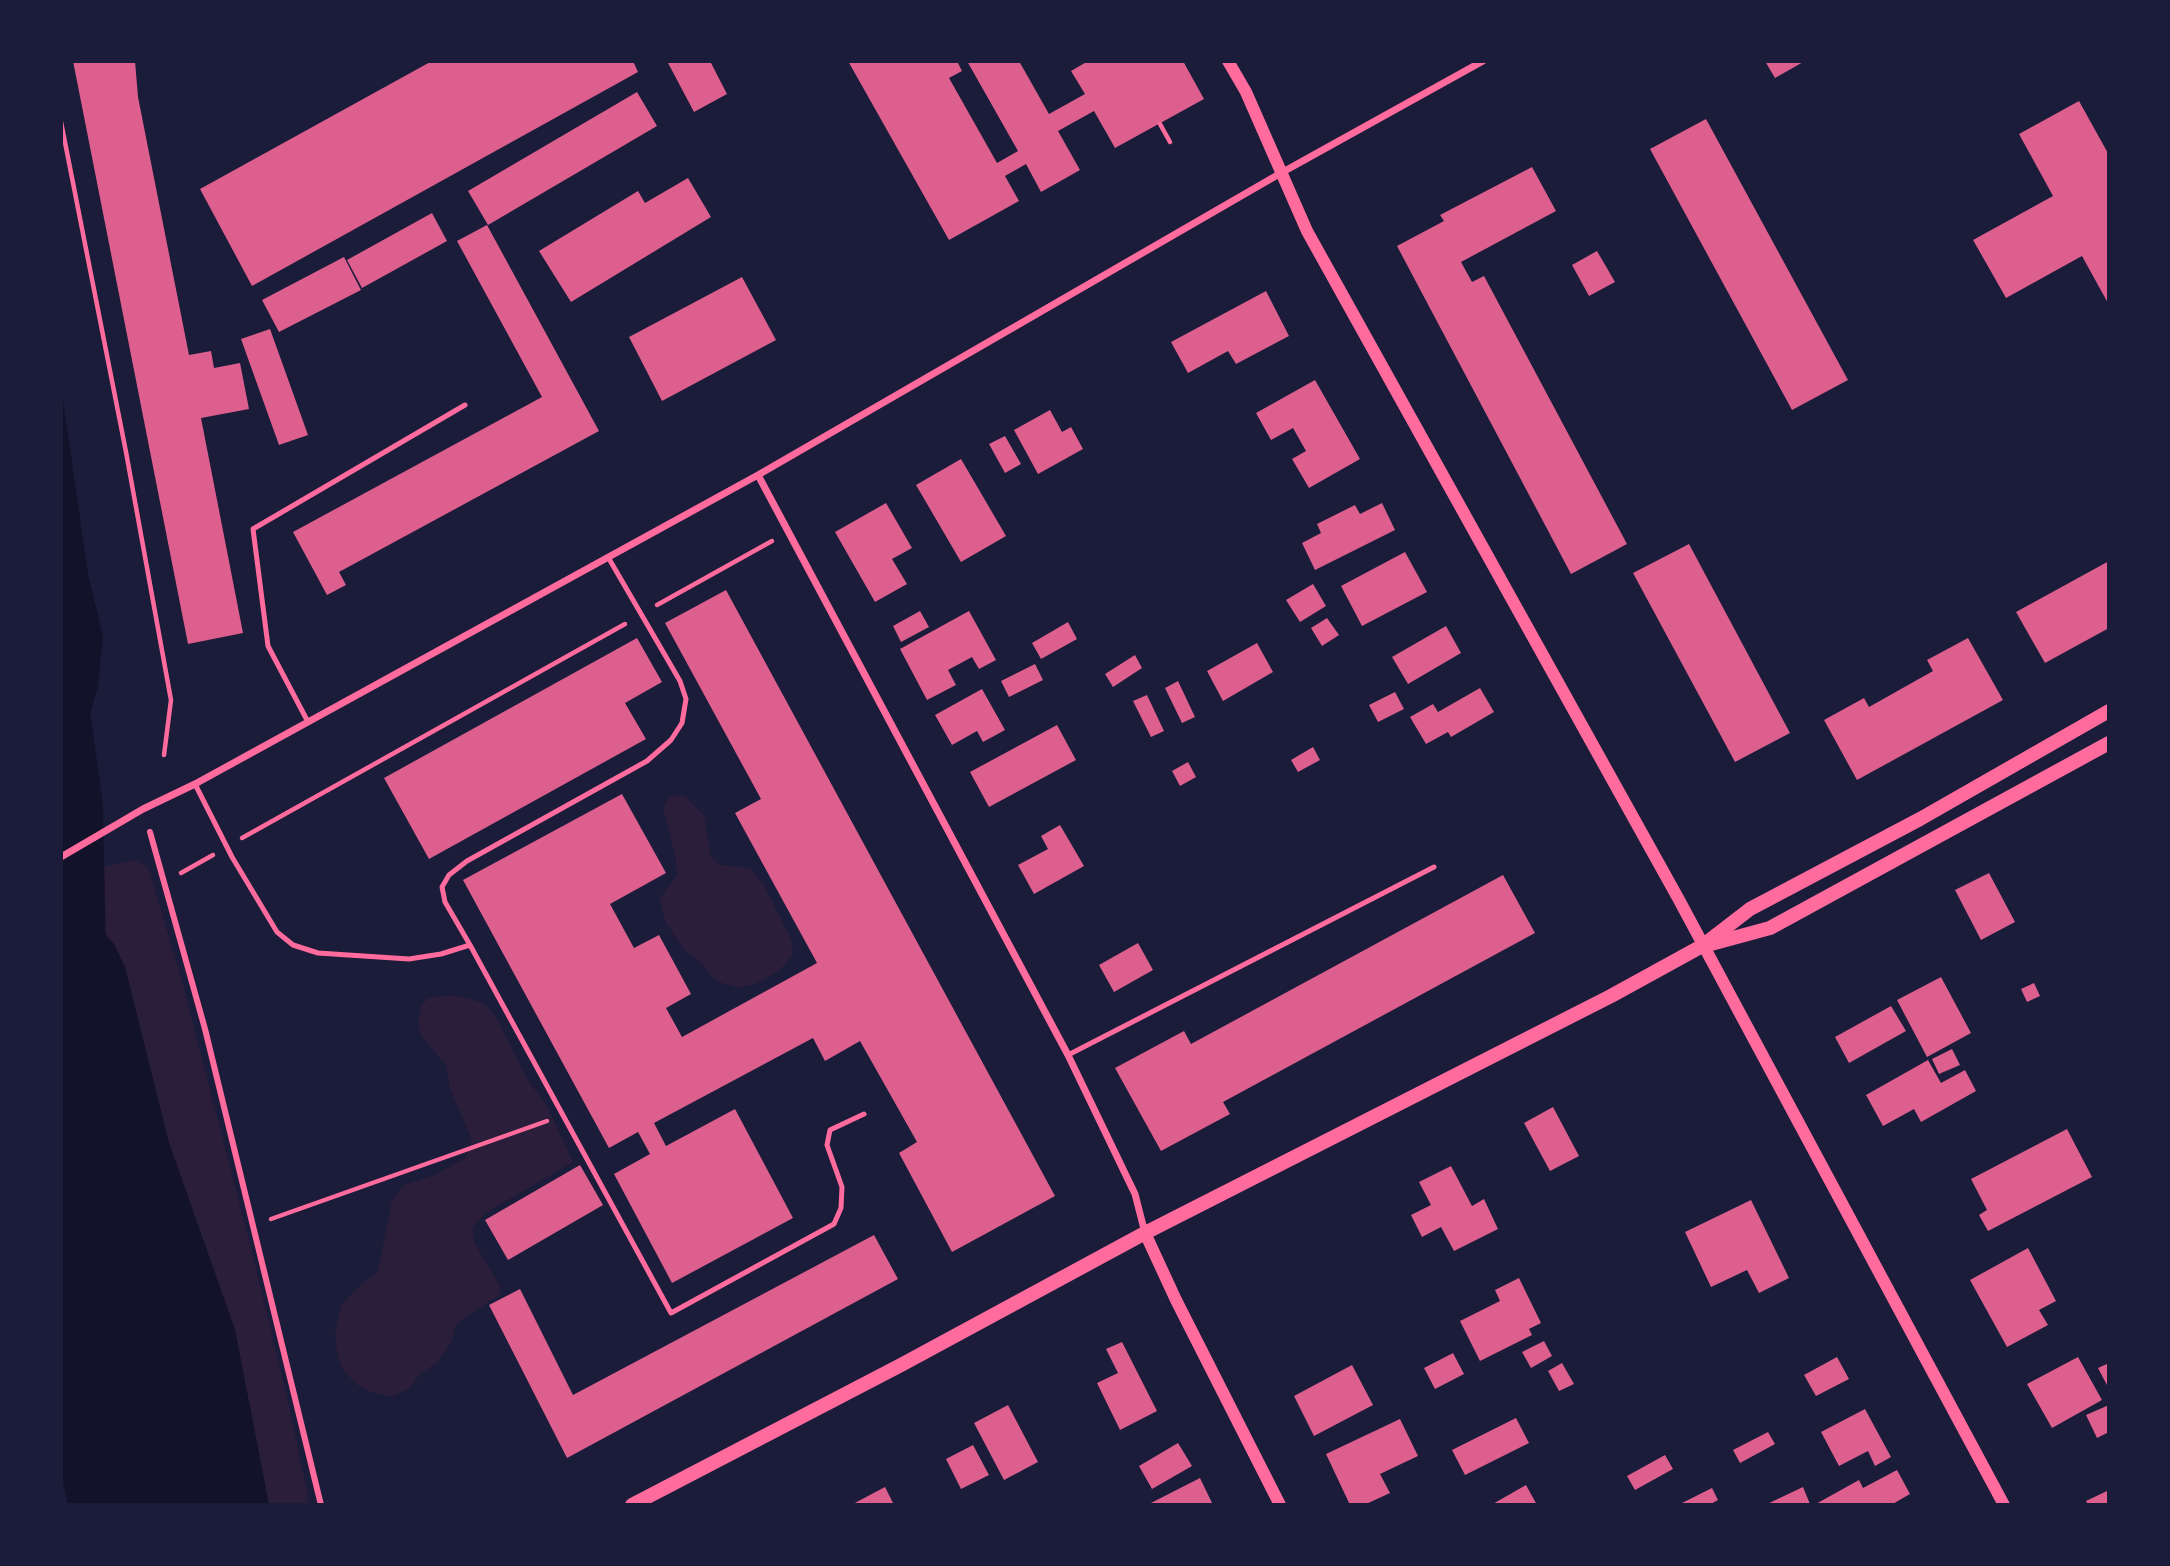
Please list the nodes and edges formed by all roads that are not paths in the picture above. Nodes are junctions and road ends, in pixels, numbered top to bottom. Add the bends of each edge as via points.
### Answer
1 (1228, 61) edge
2 (1483, 61) edge
3 (1282, 173) junction
4 (465, 405) dead end
5 (758, 475) junction
6 (608, 557) junction
7 (2109, 711) edge
8 (308, 722) junction
9 (2109, 743) edge
10 (195, 784) junction
11 (150, 832) dead end
12 (61, 857) edge
13 (1434, 867) dead end
14 (470, 945) junction
15 (1703, 946) junction
16 (1068, 1055) junction
17 (864, 1114) dead end
18 (1145, 1233) junction
19 (321, 1505) edge
20 (632, 1505) edge
21 (1280, 1505) edge
22 (2004, 1505) edge

1 - 3 street
2 - 3 street
3 - 5 street
3 - 15 street via 1307,231
4 - 8 lane via 253,529 268,646
5 - 6 street
5 - 16 street
6 - 8 street
6 - 14 lane via 680,681 686,699 682,723 647,761 449,875 442,887 445,902
7 - 15 main road via 1750,909
8 - 10 street
9 - 15 main road via 1770,928
10 - 12 street
10 - 14 lane via 277,932 293,945 318,953 408,959
11 - 19 street via 205,1029
13 - 16 lane
14 - 17 lane via 671,1313 834,1224 842,1187 827,1144 831,1130
15 - 18 main road
15 - 22 street
16 - 18 street via 1135,1194
18 - 20 main road
18 - 21 street

